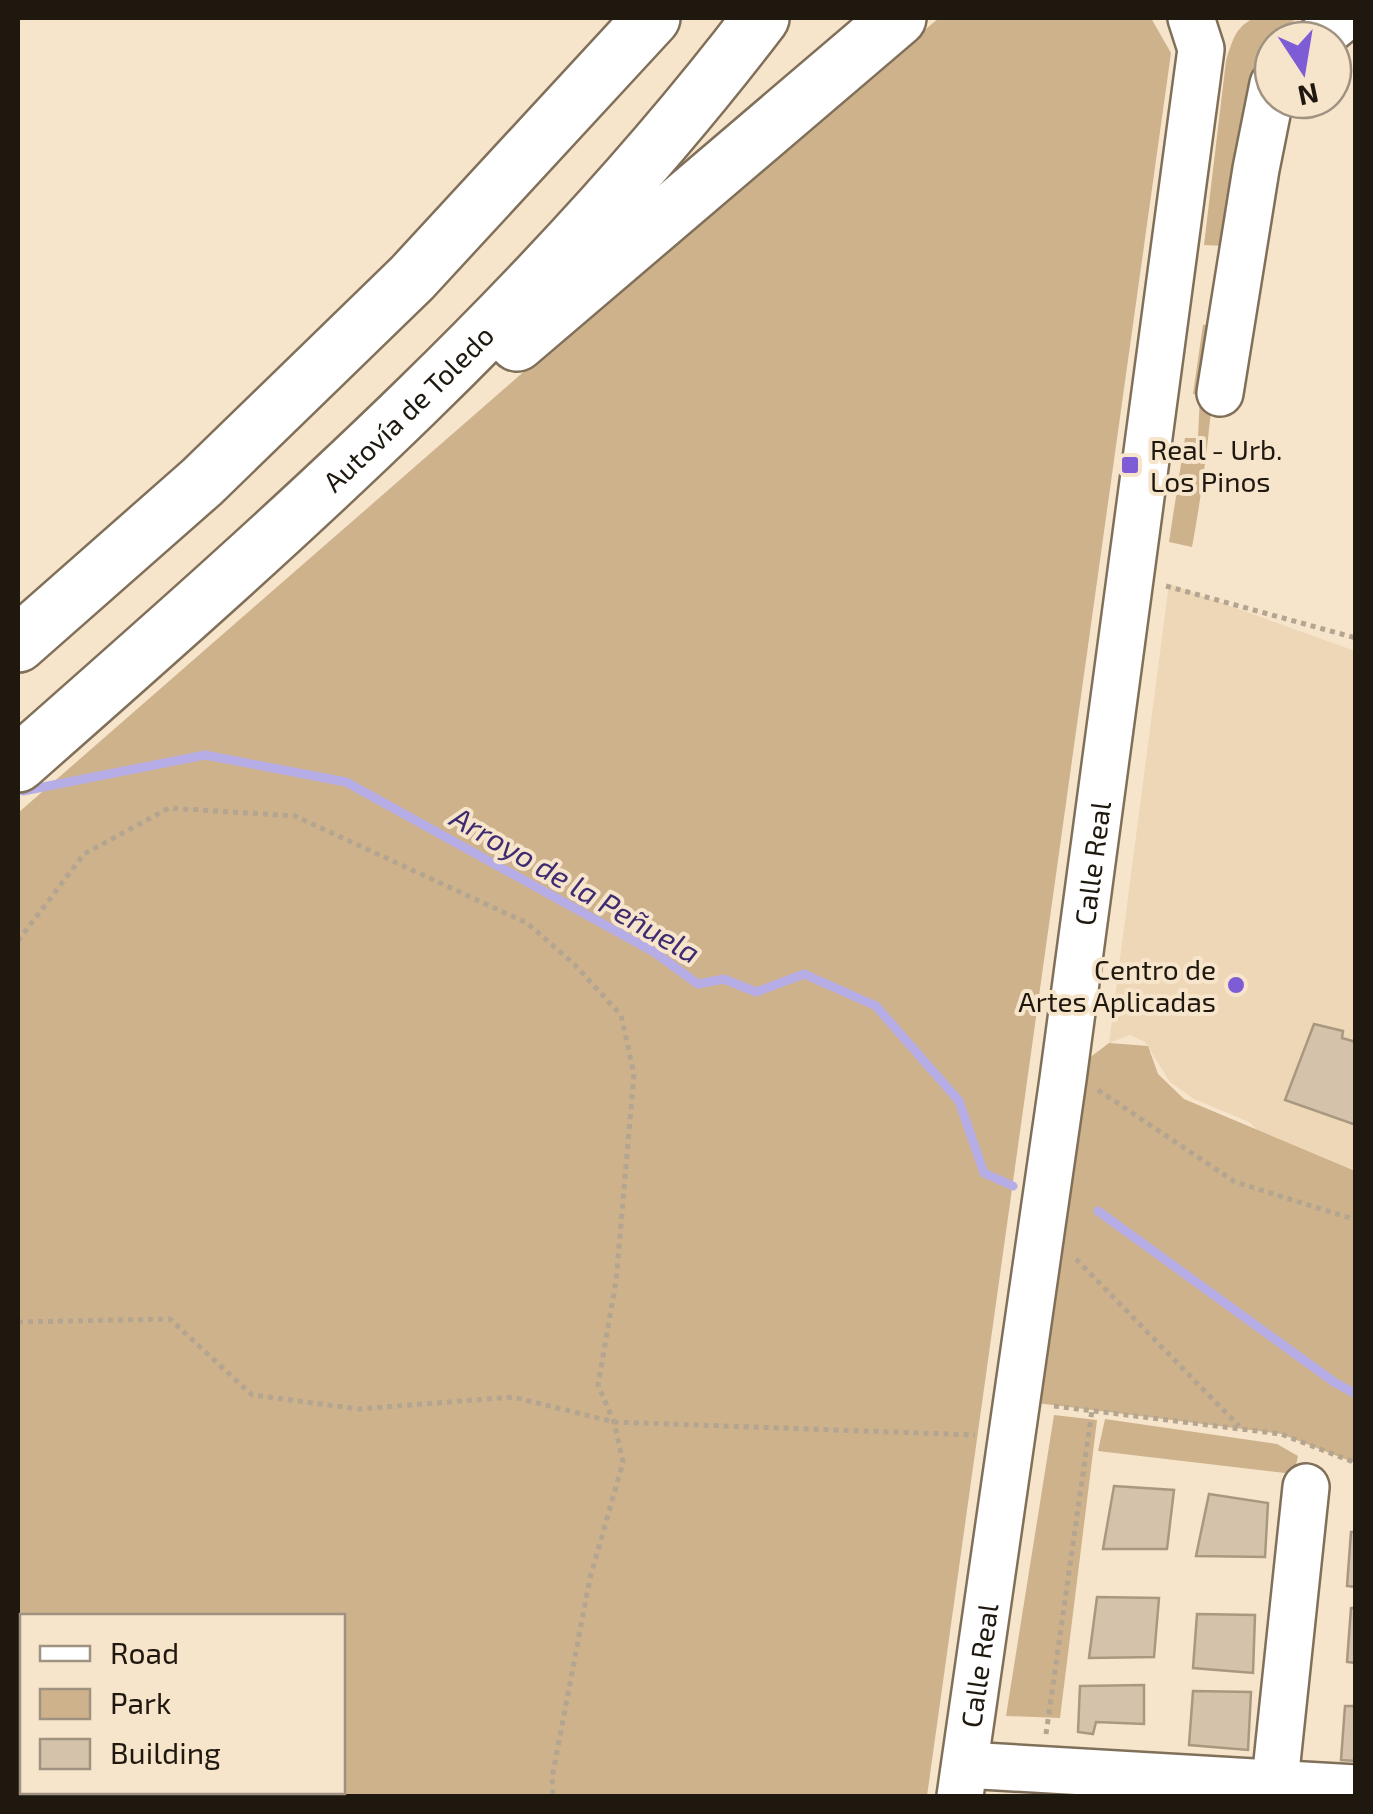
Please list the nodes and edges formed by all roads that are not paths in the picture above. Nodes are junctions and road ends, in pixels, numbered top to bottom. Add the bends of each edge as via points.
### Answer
1 (652, 18) edge
2 (761, 18) edge
3 (898, 18) edge
4 (1206, 28) edge
5 (1266, 120) edge
6 (1220, 393) dead end
7 (318, 496) junction
8 (18, 644) edge
9 (18, 764) edge
10 (1306, 1487) dead end
11 (962, 1780) edge
12 (1250, 1785) edge
13 (1356, 1788) edge

1 - 8 highway via 412,278 202,482
2 - 7 highway, Autovía de Toledo via 638,168 451,368
3 - 7 highway via 363,476
4 - 11 street, Calle Real
5 - 6 street
7 - 9 highway, Autovía de Toledo
10 - 12 street
11 - 12 street via 1042,1769
12 - 13 street

